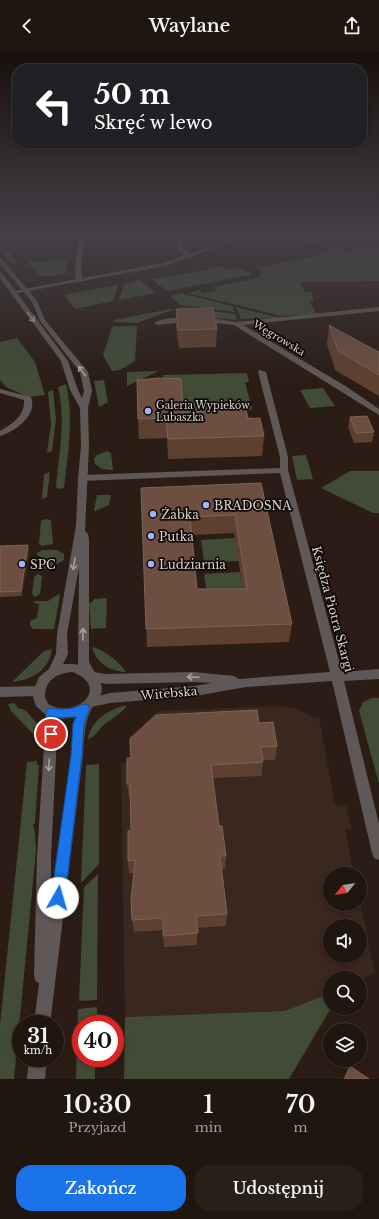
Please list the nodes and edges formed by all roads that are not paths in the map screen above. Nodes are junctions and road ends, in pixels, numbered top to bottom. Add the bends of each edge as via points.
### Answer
1 (6, 282) edge
2 (19, 282) edge
3 (75, 282) edge
4 (26, 291) junction
5 (14, 293) junction
6 (379, 309) edge
7 (157, 323) dead end
8 (236, 324) junction
9 (262, 372) dead end
10 (0, 391) edge
11 (84, 408) junction
12 (379, 413) edge
13 (0, 434) edge
14 (284, 470) junction
15 (82, 478) junction
16 (81, 526) junction
17 (53, 672) junction
18 (379, 674) edge
19 (90, 675) junction
20 (337, 676) junction
21 (246, 682) junction
22 (38, 691) junction
23 (0, 692) edge
24 (88, 705) junction
25 (52, 712) junction
26 (379, 853) edge
27 (42, 1015) edge
28 (43, 1015) edge
29 (37, 1067) edge
30 (36, 1079) edge

1 - 5 street
2 - 4 street
3 - 4 street
4 - 5 street
11 -> 4 street via 88,391 86,375 42,320 35,302
5 -> 11 street via 64,361 72,386
6 - 8 street
7 - 8 street, Węgrowska via 184,320 226,321
8 - 12 street, Węgrowska
9 - 14 street, Księdza Piotra Skargi via 284,457
10 - 13 street via 28,399 29,404 24,418
11 - 15 street via 85,446
14 - 15 street
14 - 20 street, Księdza Piotra Skargi
15 - 16 street
16 -> 17 street via 62,634 62,654
19 -> 16 street via 83,662 84,539
17 - 19 street via 74,668
17 - 22 street via 42,682
18 - 20 street, Witebska
21 -> 19 street, Witebska via 194,677 106,679
19 - 24 street via 95,682 96,692
20 - 21 street, Witebska
20 - 26 street, Księdza Piotra Skargi
21 - 24 street, Witebska via 195,691 110,698
22 - 23 street
22 - 25 street via 40,701
24 - 25 street via 74,713
24 - 28 street via 79,724
25 -> 27 street via 44,857
29 - 30 street

